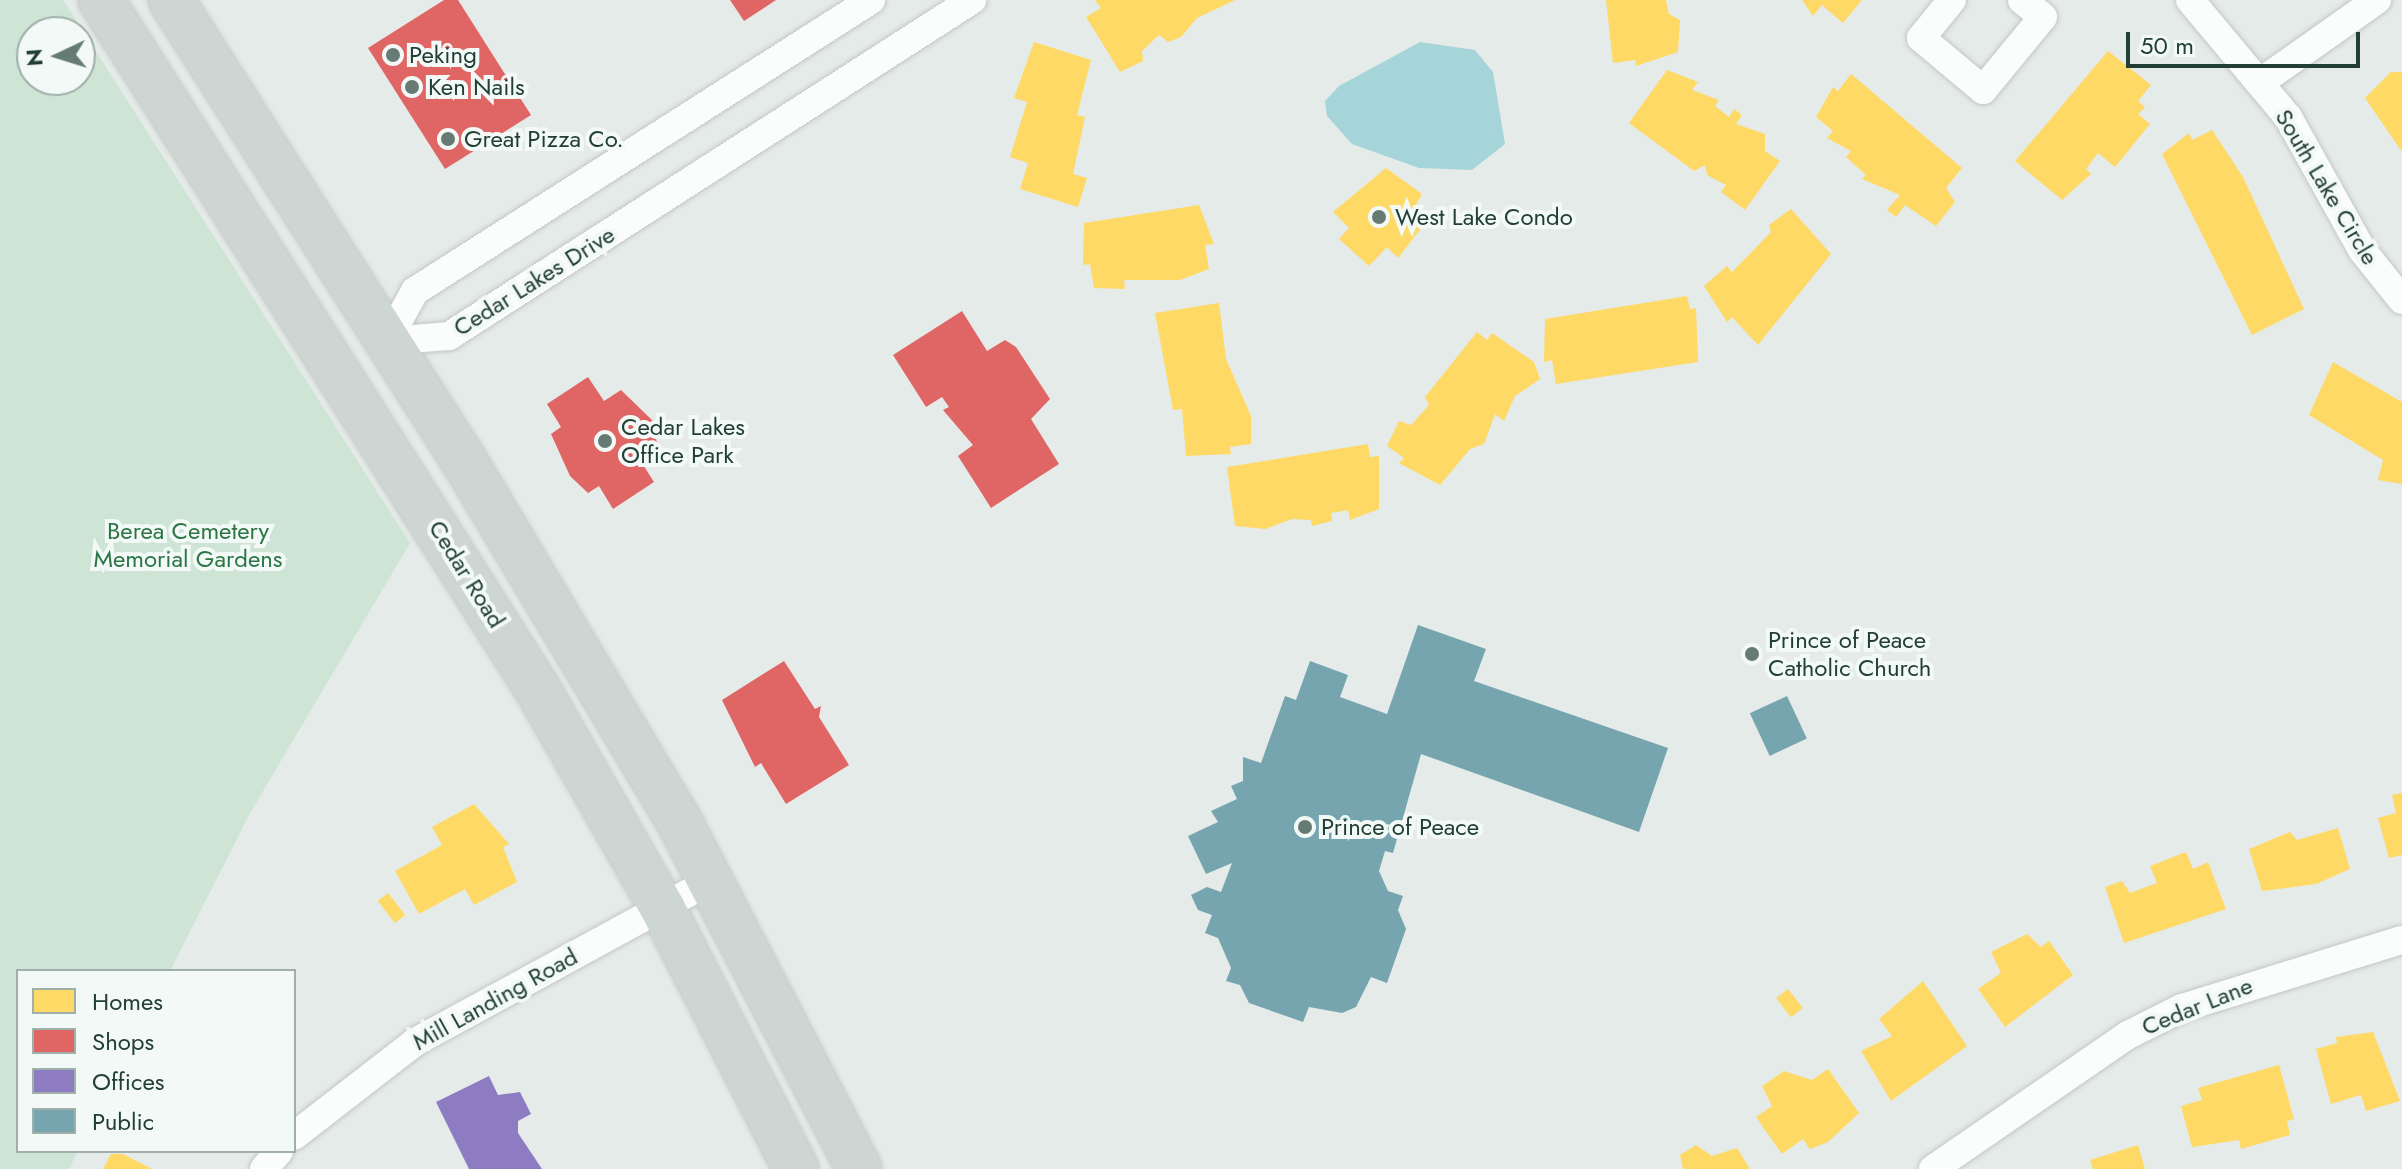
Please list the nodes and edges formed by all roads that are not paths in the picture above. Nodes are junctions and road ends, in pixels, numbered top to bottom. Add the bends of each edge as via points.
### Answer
1 (104, 0) edge
2 (171, 0) edge
3 (871, 0) edge
4 (972, 0) edge
5 (1952, 0) edge
6 (2022, 0) edge
7 (2190, 0) edge
8 (2377, 0) edge
9 (2262, 81) junction
10 (2402, 300) edge
11 (387, 341) junction
12 (402, 469) junction
13 (710, 881) junction
14 (662, 907) junction
15 (2402, 940) edge
16 (296, 1134) edge
17 (277, 1153) edge
18 (264, 1169) edge
19 (796, 1169) edge
20 (859, 1169) edge
21 (1933, 1169) edge

1 - 11 main road via 181,78 334,318 361,341
1 - 12 main road, Cedar Road
2 - 11 main road
3 - 11 street via 415,291
4 - 11 street, Cedar Lakes Drive via 449,336
5 - 6 street via 1921,38 1983,90 2043,17
7 - 9 street, South Lake Circle
8 - 9 street
9 - 10 street, South Lake Circle via 2362,250
11 - 12 main road
11 - 13 main road
12 - 14 main road, Cedar Road
13 - 14 street, Mill Landing Road
13 - 20 main road
14 - 16 street, Mill Landing Road via 415,1042
14 - 19 main road, Cedar Road
15 - 21 street, Cedar Lane via 2182,1008 2128,1035
17 - 18 street

